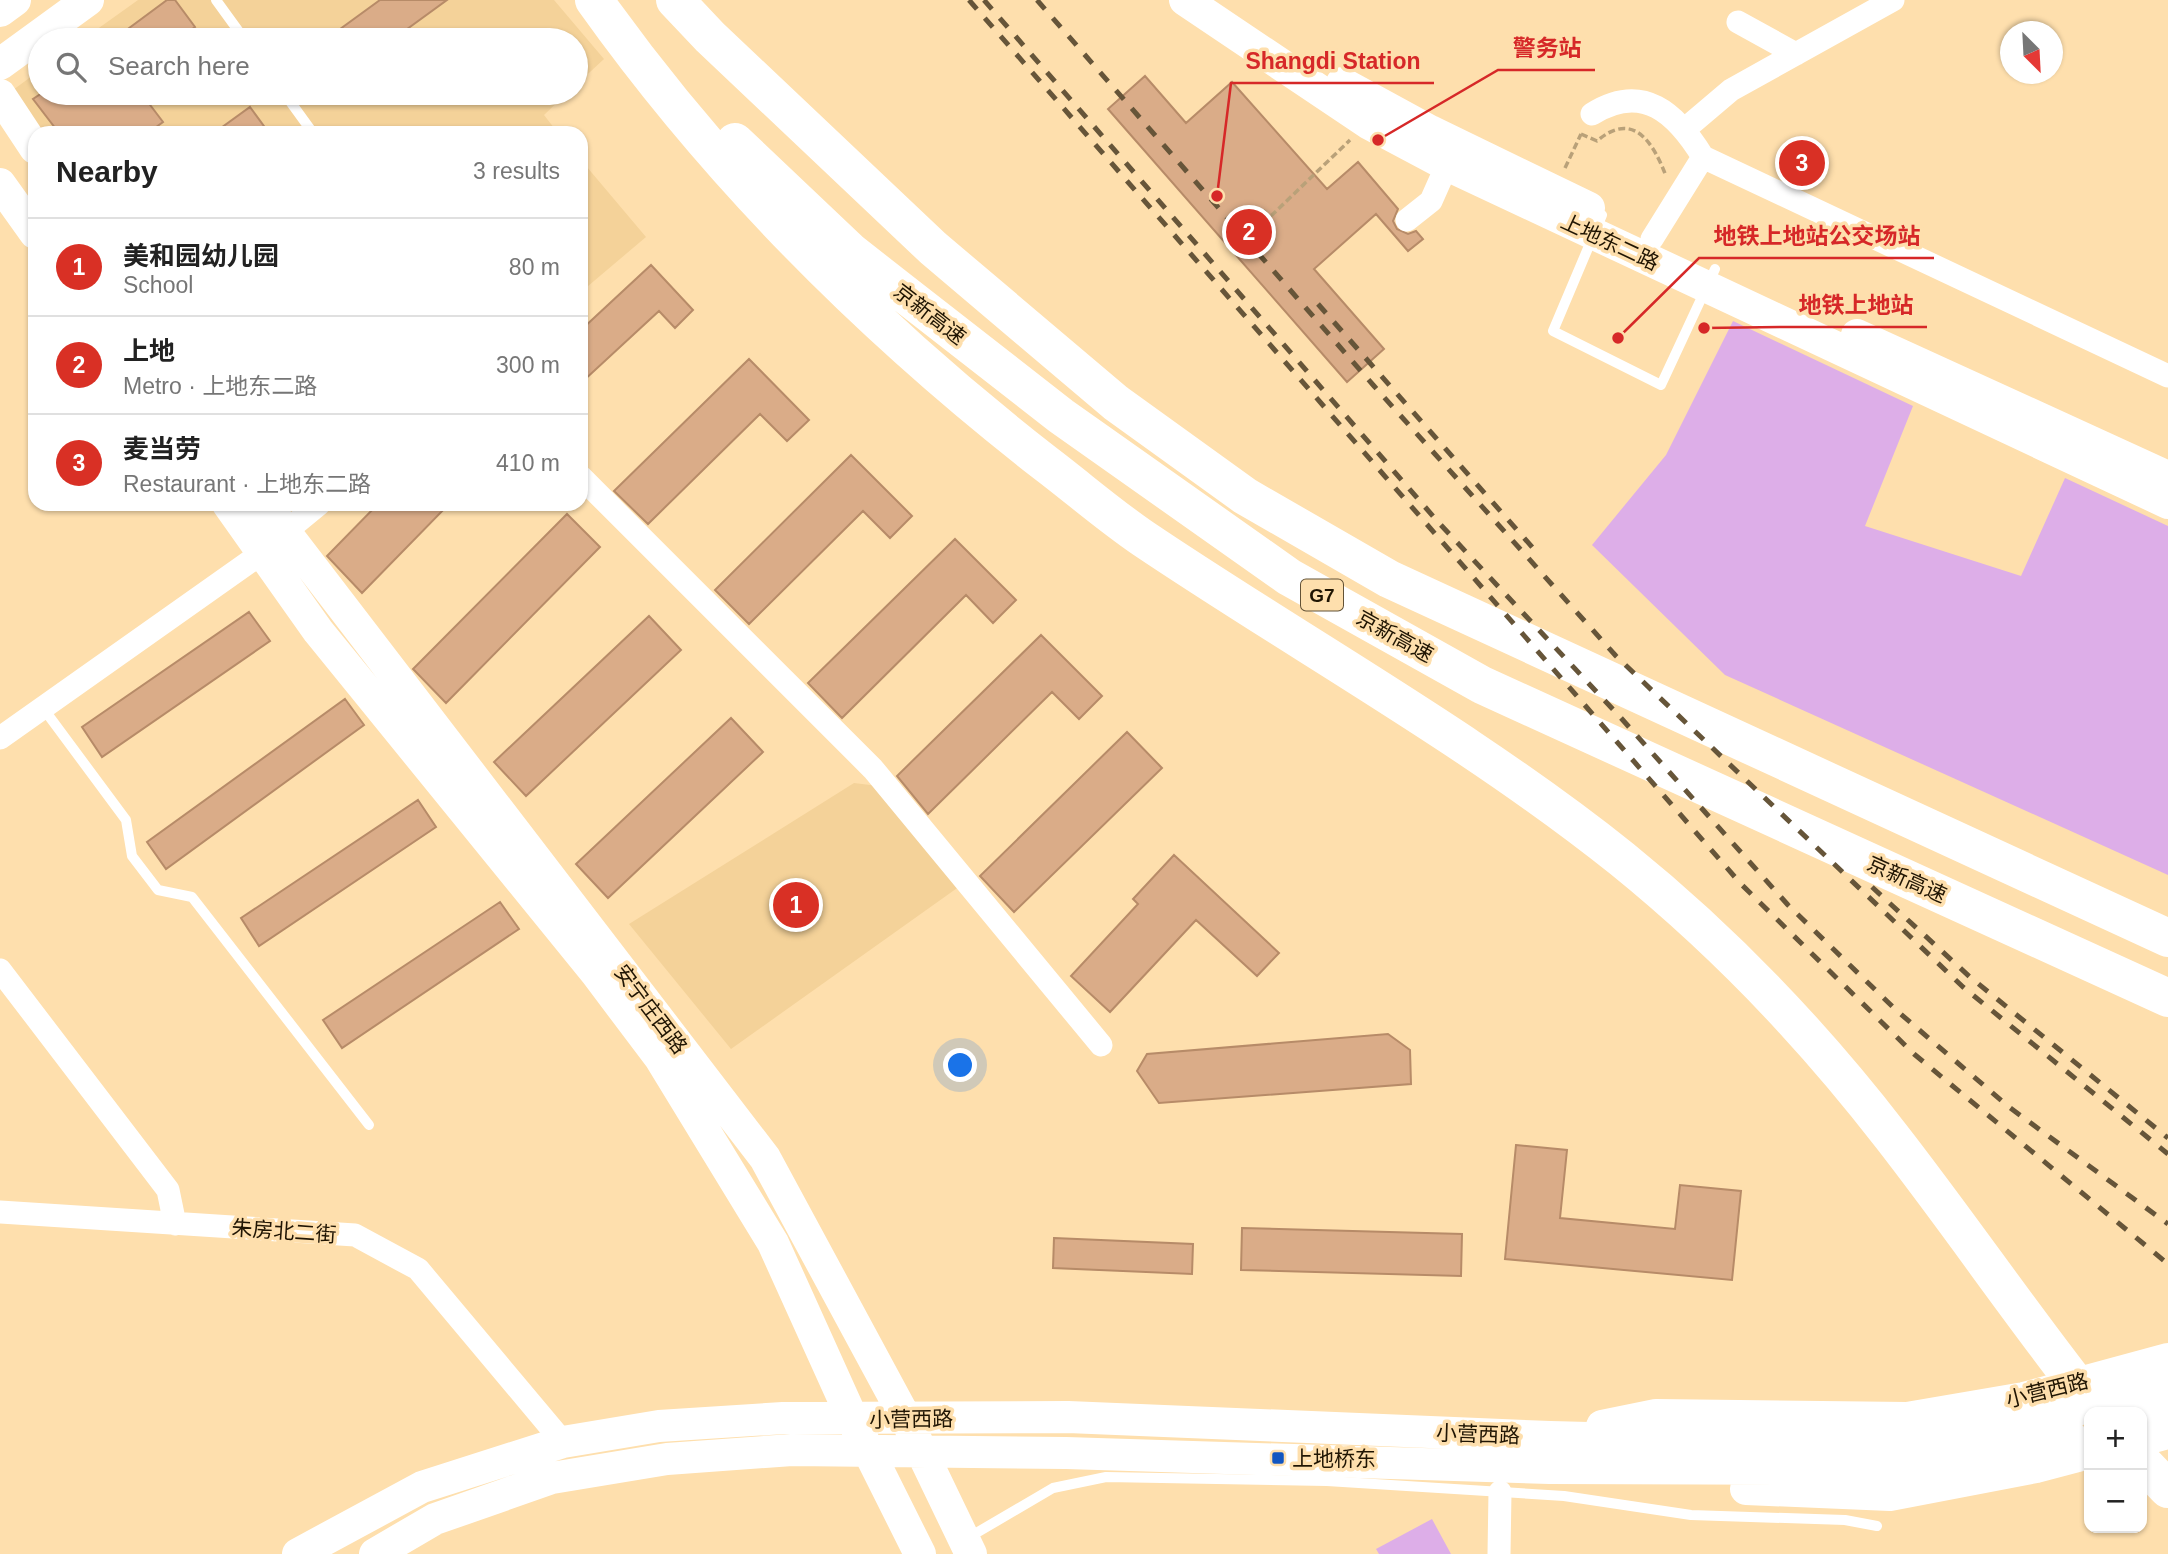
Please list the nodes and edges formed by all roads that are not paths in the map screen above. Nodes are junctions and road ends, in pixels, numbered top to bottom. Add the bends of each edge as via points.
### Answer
1 (15, 0) edge
2 (88, 0) edge
3 (215, 0) edge
4 (594, 0) edge
5 (603, 0) edge
6 (675, 0) edge
7 (1185, 0) edge
8 (1220, 0) edge
9 (1893, 0) edge
10 (0, 11) edge
11 (1738, 22) dead end
12 (50, 28) edge
13 (236, 28) edge
14 (28, 44) edge
15 (1796, 54) junction
16 (0, 64) edge
17 (0, 94) edge
18 (293, 105) edge
19 (1592, 114) road end
20 (308, 126) edge
21 (1685, 129) junction
22 (28, 137) edge
23 (1703, 157) junction
24 (1447, 165) junction
25 (0, 184) edge
26 (1407, 220) dead end
27 (28, 223) edge
28 (1598, 225) junction
29 (1652, 239) junction
30 (1711, 278) junction
31 (2168, 376) edge
32 (2168, 477) edge
33 (588, 484) edge
34 (2168, 503) edge
35 (236, 511) edge
36 (268, 511) edge
37 (312, 511) edge
38 (274, 542) junction
39 (43, 708) junction
40 (0, 738) edge
41 (2168, 938) edge
42 (0, 971) edge
43 (2168, 998) edge
44 (1101, 1045) dead end
45 (369, 1125) dead end
46 (0, 1212) edge
47 (175, 1224) junction
48 (2168, 1359) edge
49 (2168, 1385) edge
50 (2094, 1407) edge
51 (2168, 1409) edge
52 (2147, 1415) edge
53 (906, 1419) junction
54 (853, 1420) junction
55 (2084, 1430) edge
56 (2168, 1433) edge
57 (1550, 1437) junction
58 (2147, 1439) edge
59 (563, 1443) junction
60 (869, 1452) junction
61 (923, 1452) junction
62 (2084, 1454) edge
63 (2147, 1467) edge
64 (1550, 1468) junction
65 (1327, 1470) junction
66 (2168, 1489) edge
67 (1500, 1492) junction
68 (1877, 1526) dead end
69 (967, 1547) edge
70 (307, 1552) edge
71 (375, 1554) edge
72 (920, 1554) edge
73 (1499, 1554) edge

1 - 10 main road
2 - 12 main road
3 - 13 lane
4 - 50 highway via 676,110 767,213 827,275 993,422 1140,537 1514,777 1681,910 1793,1020 1862,1099
5 - 43 highway, 京新高速 / G7 via 651,57 851,252 1061,416 1289,577 1482,685
6 - 41 highway, G7 via 933,248 1116,403 1245,496 1389,579
7 - 24 main road, 上地东二路 via 1368,123
8 - 28 main road, 上地东二路 via 1310,65 1554,191
9 - 15 street
11 - 15 street
14 - 16 main road
15 - 21 street via 1731,90
17 - 22 main road
18 - 20 lane
19 - 21 street via 1610,103 1650,102
21 - 23 street
23 - 29 street
23 - 31 street
24 - 26 street via 1431,201
24 - 28 main road, 上地东二路
25 - 27 main road
28 - 29 main road, 上地东二路
28 - 30 main road, 上地东二路
28 - 30 lane via 1553,331 1661,385
29 - 30 main road, 上地东二路
30 - 32 main road, 上地东二路
30 - 34 main road, 上地东二路
33 - 44 street via 873,769
35 - 38 main road
36 - 38 main road, 安宁庄西路
37 - 38 street
38 - 39 street
38 - 53 main road, 安宁庄西路 via 765,1158
38 - 54 main road via 318,631 660,1058 773,1243
39 - 40 street
39 - 45 lane via 126,820 132,856 158,890 192,897
42 - 47 street via 168,1190
46 - 47 street, 朱房北二街
47 - 59 street, 朱房北二街 via 355,1235 418,1269
48 - 57 main road, 小营西路 via 2024,1398 1908,1418 1656,1415
49 - 57 main road, 小营西路 via 2033,1422 1891,1446
51 - 52 main road
53 - 54 main road, 小营西路
53 - 57 main road, 小营西路 via 1068,1417
53 - 61 main road, 安宁庄西路
54 - 59 main road, 小营西路 via 783,1418 659,1426
54 - 60 main road
55 - 64 main road, 小营西路 via 1889,1469
56 - 58 main road
59 - 70 main road, 小营西路 via 422,1487
60 - 61 main road, 小营西路
60 - 71 main road, 小营西路 via 792,1450 667,1459 552,1478 435,1520
60 - 72 main road
61 - 65 main road, 小营西路
61 - 69 main road, 安宁庄西路
62 - 64 main road, 小营西路 via 1890,1495 1688,1487
63 - 66 highway
64 - 65 main road, 小营西路
65 - 67 lane
65 - 69 lane via 1106,1476 1053,1488
67 - 68 lane via 1564,1496 1690,1516 1845,1520
67 - 73 street

